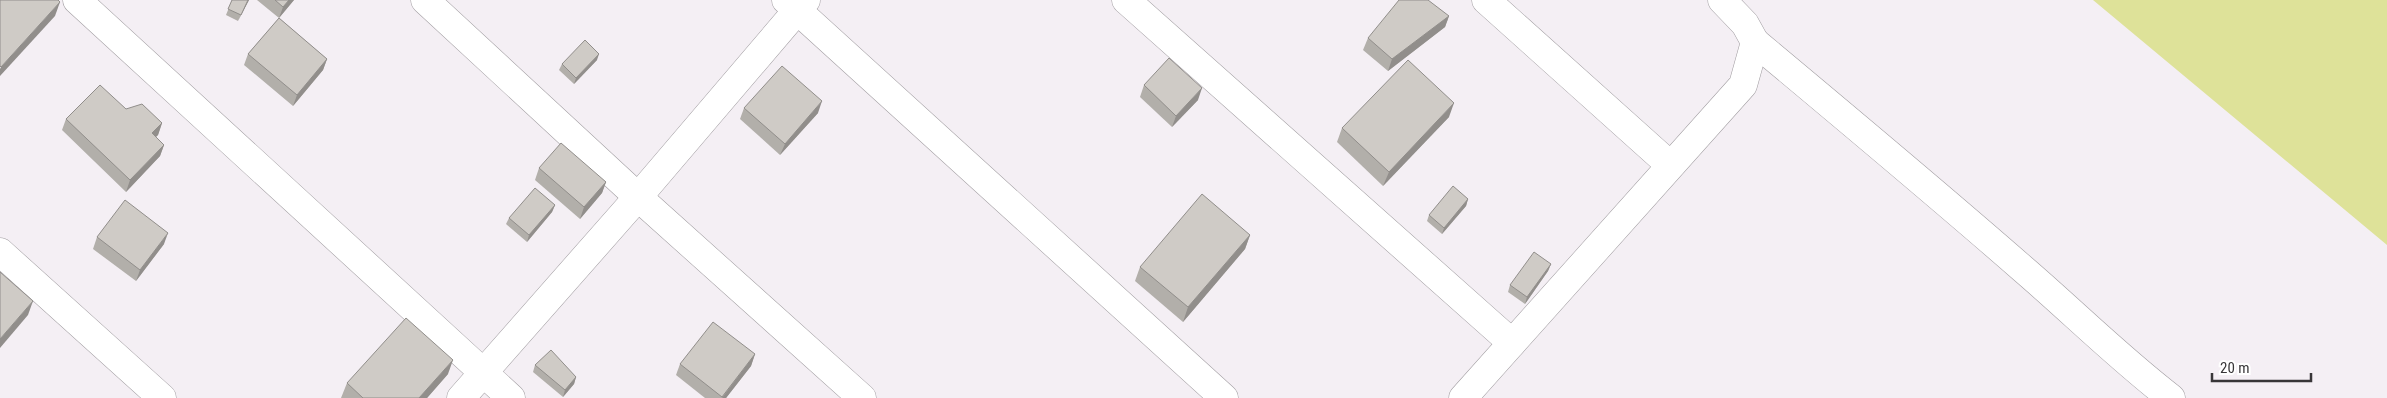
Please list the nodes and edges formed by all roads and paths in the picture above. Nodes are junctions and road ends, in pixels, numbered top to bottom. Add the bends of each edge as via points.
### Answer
1 (76, 0) edge
2 (425, 0) edge
3 (1126, 0) edge
4 (1486, 0) edge
5 (1722, 0) edge
6 (796, 4) edge
7 (1755, 42) junction
8 (1670, 166) junction
9 (638, 197) junction
10 (0, 252) edge
11 (1512, 343) junction
12 (484, 373) junction
13 (162, 398) edge
14 (461, 398) edge
15 (511, 398) edge
16 (862, 398) edge
17 (1224, 398) edge
18 (1463, 398) edge
19 (2171, 398) edge

1 - 12 street
2 - 9 street
3 - 11 street
4 - 8 street
5 - 7 street via 1745,24
6 - 9 street
6 - 17 street
7 - 8 street via 1743,86
7 - 19 street via 1900,162
8 - 11 street
9 - 12 street
9 - 16 street
10 - 13 street
11 - 18 street
12 - 14 street
12 - 15 street

